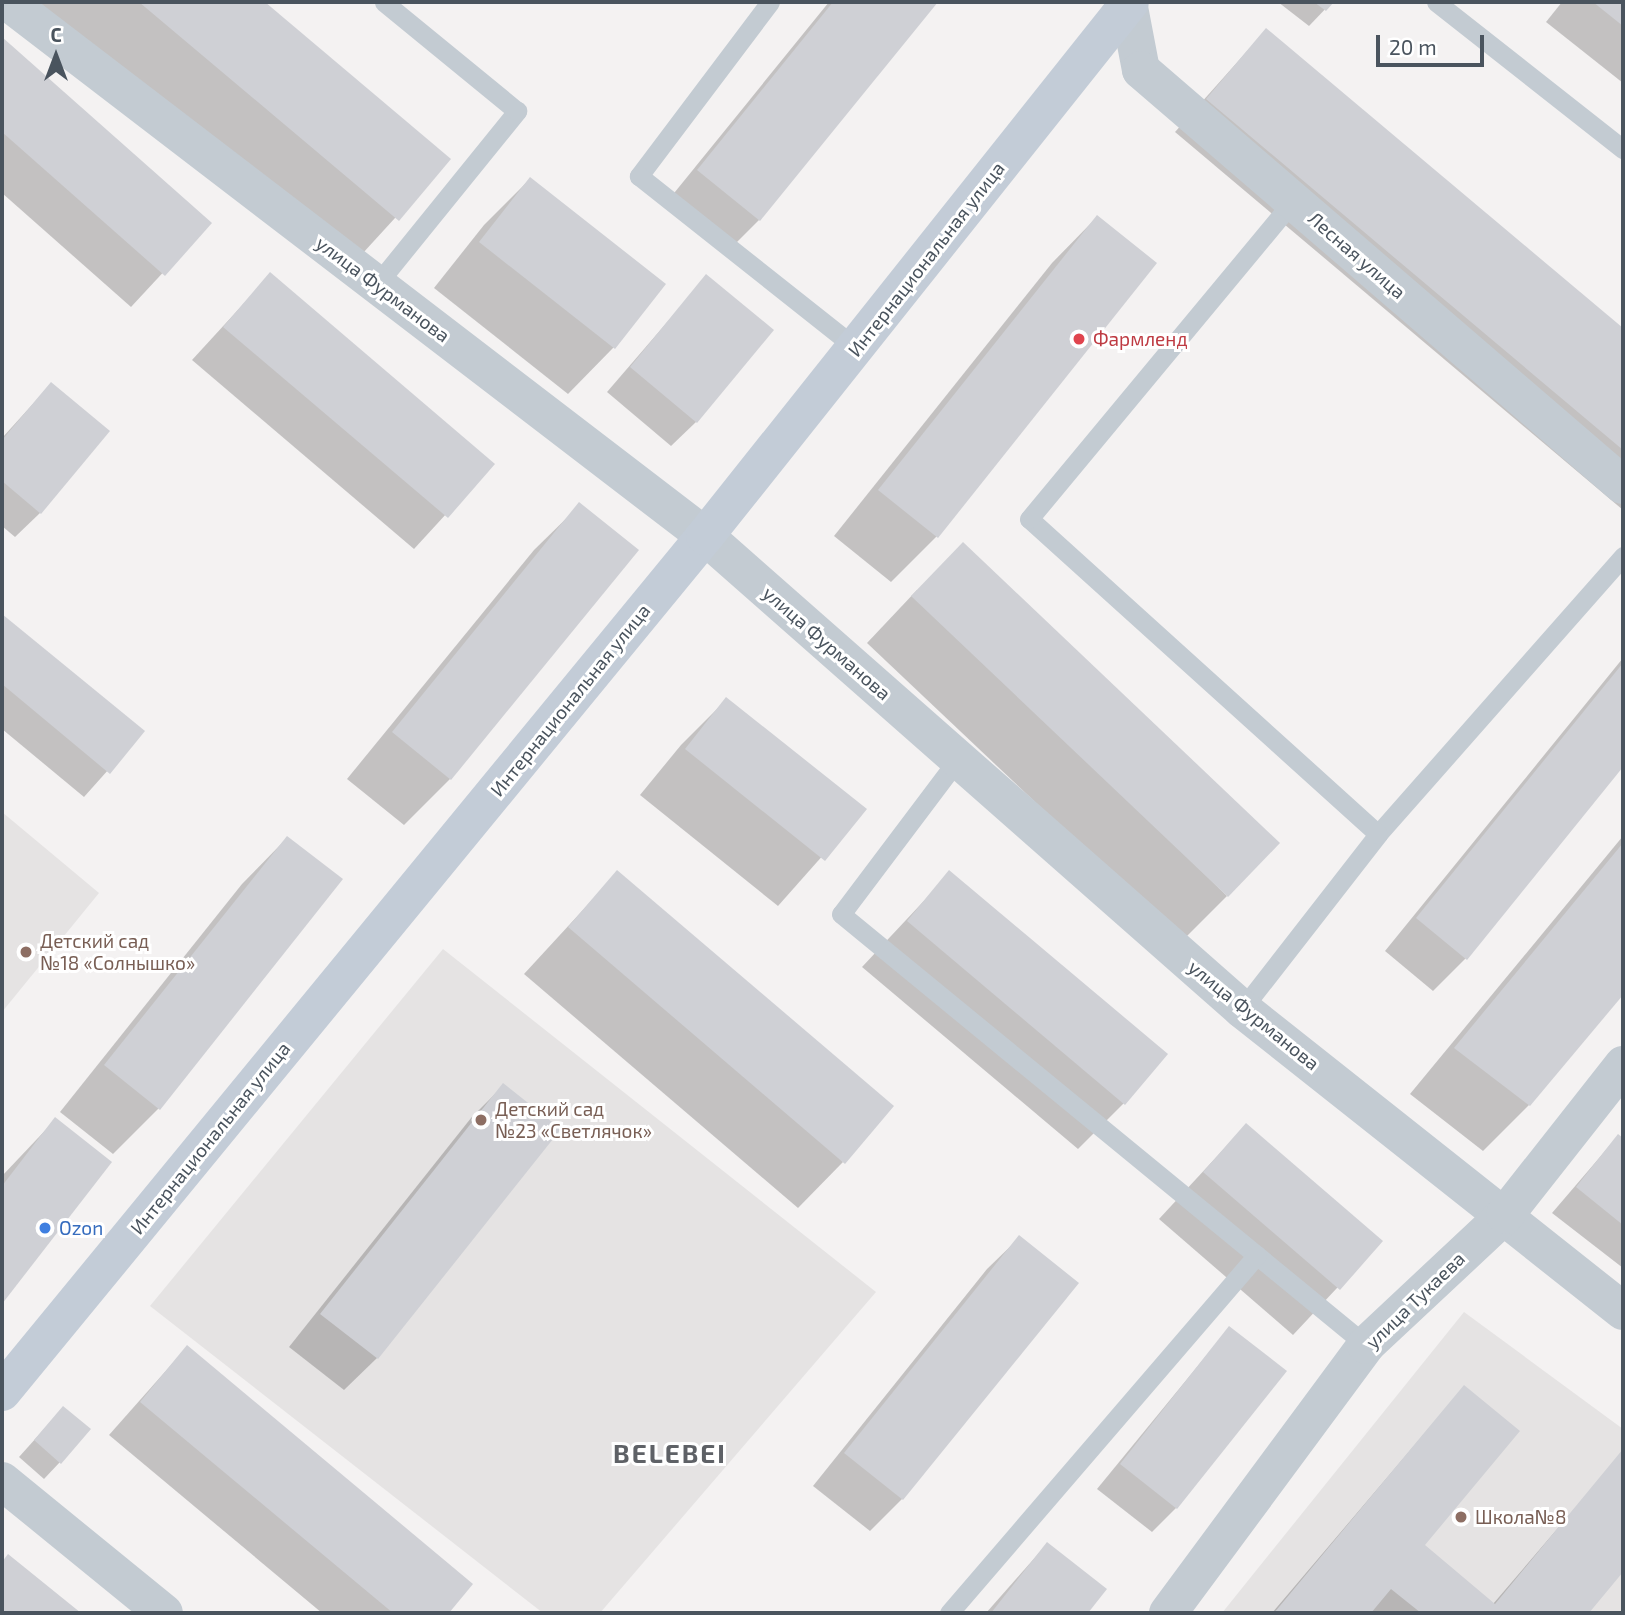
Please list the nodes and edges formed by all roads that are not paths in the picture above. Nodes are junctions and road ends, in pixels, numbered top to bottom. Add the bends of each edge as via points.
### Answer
1 (8, 2) edge
2 (384, 2) edge
3 (770, 2) edge
4 (1129, 2) edge
5 (1436, 2) edge
6 (1623, 149) edge
7 (1293, 201) junction
8 (377, 284) junction
9 (856, 348) junction
10 (1623, 485) edge
11 (705, 536) junction
12 (1623, 556) edge
13 (958, 759) junction
14 (1378, 834) junction
15 (1242, 1009) junction
16 (1623, 1065) edge
17 (1505, 1215) junction
18 (1257, 1255) junction
19 (1623, 1311) edge
20 (1366, 1345) junction
21 (2, 1392) edge
22 (2, 1481) edge
23 (164, 1613) edge
24 (949, 1613) edge
25 (1168, 1613) edge

1 - 8 street, улица Фурманова
2 - 8 lane via 517,111
3 - 9 lane via 639,176
4 - 7 street, Лесная улица via 1141,70
4 - 9 street, Интернациональная улица
5 - 6 lane
7 - 10 street, Лесная улица
7 - 14 lane via 1029,519
8 - 11 street, улица Фурманова
9 - 11 street, Интернациональная улица
11 - 13 street, улица Фурманова
11 - 21 street, Интернациональная улица
12 - 14 lane
13 - 15 street, улица Фурманова
13 - 18 lane via 841,914
14 - 15 lane
15 - 17 street, улица Фурманова
16 - 17 street, улица Тукаева
17 - 19 street, улица Фурманова
17 - 20 street, улица Тукаева
18 - 20 lane
18 - 24 lane
20 - 25 street, улица Тукаева
22 - 23 street

